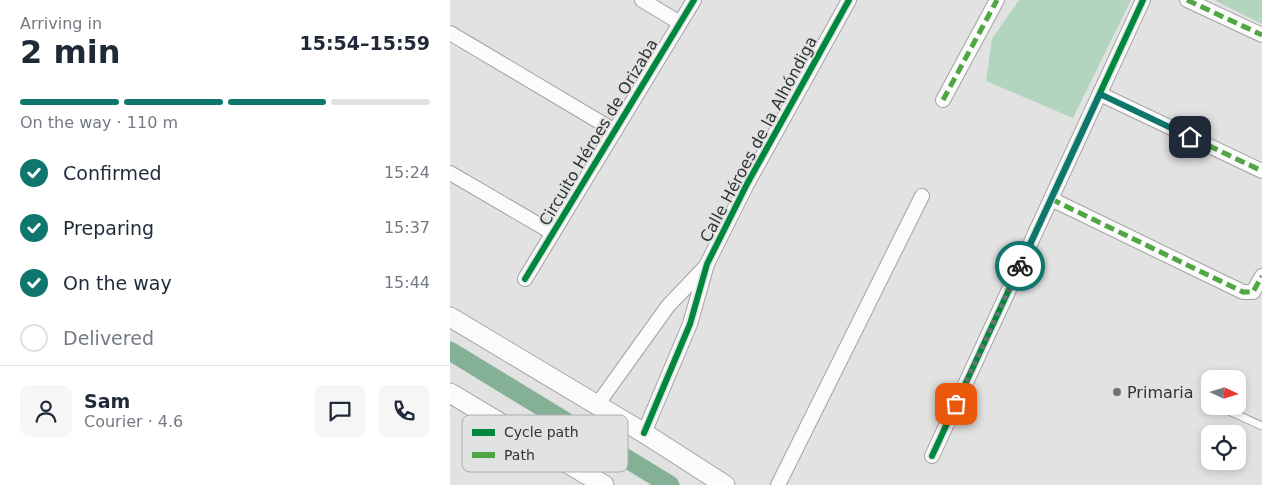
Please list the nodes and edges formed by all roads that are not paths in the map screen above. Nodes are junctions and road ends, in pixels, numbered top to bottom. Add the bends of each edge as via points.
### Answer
1 (642, 0) edge
2 (694, 0) edge
3 (849, 0) edge
4 (997, 0) edge
5 (1143, 0) edge
6 (1187, 0) edge
7 (680, 23) junction
8 (450, 33) edge
9 (1262, 35) edge
10 (1100, 94) junction
11 (943, 100) dead end
12 (615, 131) junction
13 (1262, 171) edge
14 (450, 173) edge
15 (922, 196) dead end
16 (1051, 199) junction
17 (553, 233) junction
18 (707, 264) junction
19 (1262, 276) edge
20 (526, 279) dead end
21 (450, 317) edge
22 (450, 393) edge
23 (597, 405) junction
24 (487, 415) edge
25 (614, 415) edge
26 (1238, 415) edge
27 (628, 423) edge
28 (1262, 426) edge
29 (644, 433) junction
30 (932, 456) dead end
31 (582, 472) edge
32 (604, 485) edge
33 (725, 485) edge
34 (778, 485) edge

1 - 7 street
2 - 7 street, Circuito Héroes de Orizaba
3 - 18 street, Calle Héroes de la Alhóndiga via 747,184
4 - 11 street
5 - 10 street
6 - 9 street
7 - 12 street, Circuito Héroes de Orizaba
8 - 12 street, Circuito Héroes de Orizaba
10 - 13 street
10 - 16 street
12 - 17 street, Circuito Héroes de Orizaba
14 - 17 street, Circuito Héroes de Orizaba
15 - 34 street
16 - 19 street via 1243,292 1253,292
16 - 30 street
17 - 20 street, Circuito Héroes de Orizaba
18 - 23 street, Calle Héroes de la Alhóndiga via 668,306
18 - 29 street, Calle Héroes de la Alhóndiga via 690,324
21 - 23 street
22 - 24 street
23 - 25 street
26 - 28 lane
27 - 29 street
29 - 33 street
31 - 32 street

